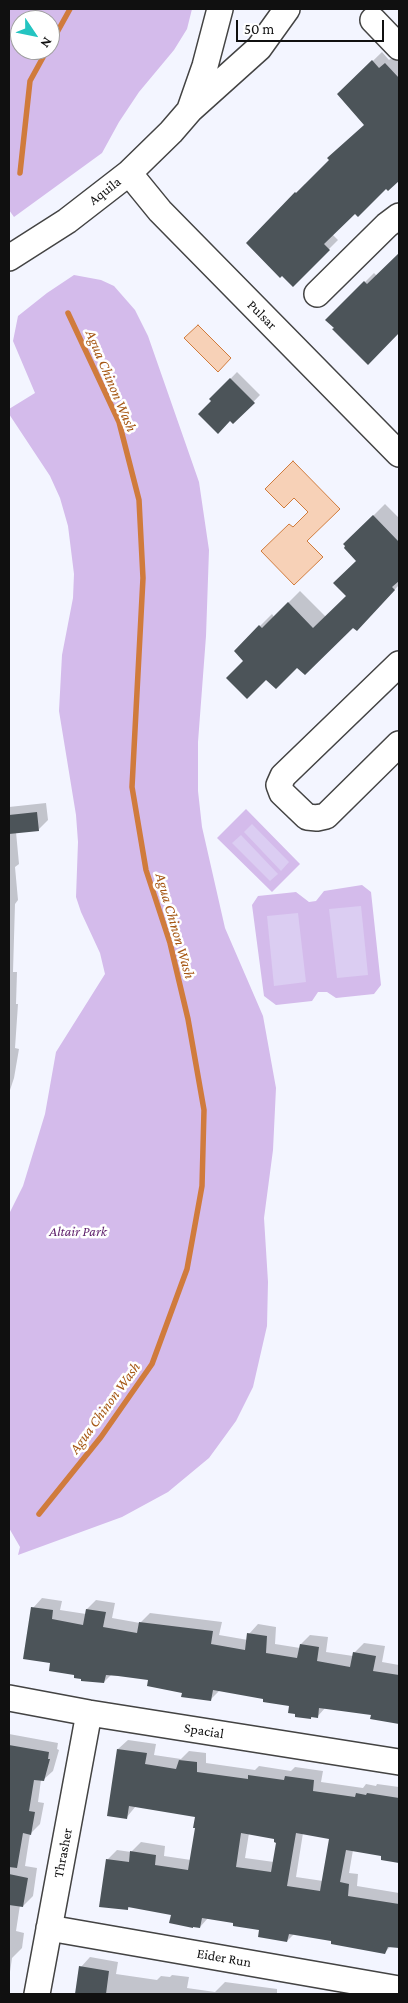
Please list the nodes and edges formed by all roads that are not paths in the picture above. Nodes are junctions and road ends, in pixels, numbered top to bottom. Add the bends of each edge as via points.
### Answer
1 (220, 9) edge
2 (287, 9) edge
3 (372, 20) dead end
4 (399, 47) edge
5 (190, 110) junction
6 (128, 173) junction
7 (399, 216) edge
8 (9, 258) edge
9 (317, 294) dead end
10 (399, 454) edge
11 (399, 664) edge
12 (399, 744) edge
13 (9, 1698) edge
14 (90, 1712) junction
15 (399, 1762) edge
16 (49, 1928) junction
17 (399, 1989) edge
18 (37, 1994) edge

1 - 5 street, Aquila
2 - 5 street, Aquila via 260,48
3 - 4 street
5 - 6 street, Aquila via 165,139
6 - 8 street, Aquila via 67,220
6 - 10 street, Pulsar via 160,211
7 - 9 street
11 - 12 street via 283,776 279,785 282,793 307,817 326,816
13 - 14 street, Spacial
14 - 15 street, Spacial
14 - 16 street, Thrasher
16 - 17 street, Eider Run
16 - 18 street, Thrasher

